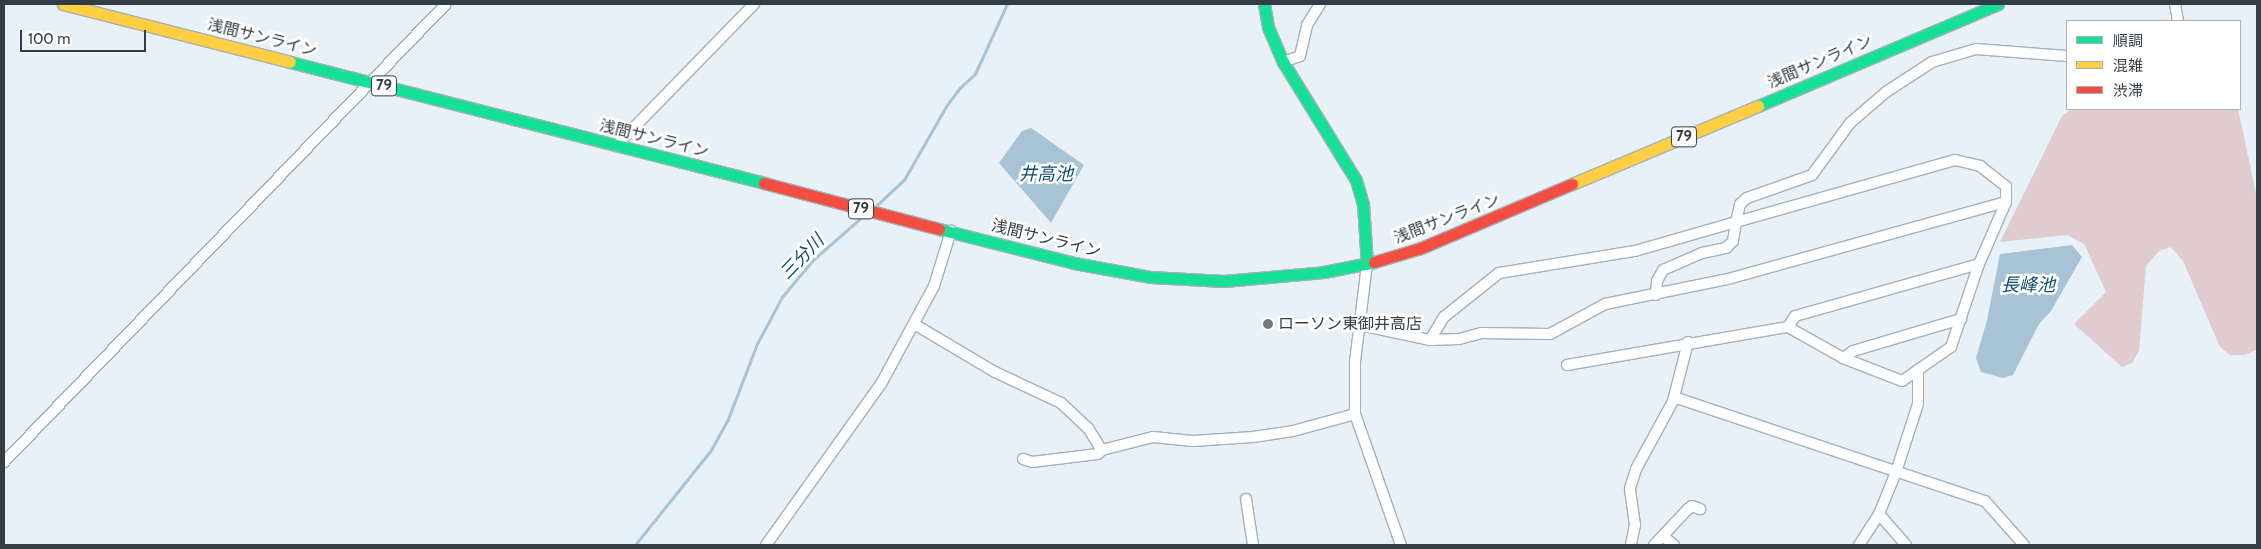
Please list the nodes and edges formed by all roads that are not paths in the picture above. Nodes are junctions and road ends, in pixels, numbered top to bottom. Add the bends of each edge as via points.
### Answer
1 (63, 4) edge
2 (446, 4) edge
3 (754, 4) edge
4 (1264, 4) edge
5 (1320, 4) edge
6 (1998, 4) edge
7 (2174, 4) edge
8 (2178, 20) edge
9 (2066, 56) edge
10 (1283, 62) junction
11 (368, 82) junction
12 (616, 146) junction
13 (2006, 202) junction
14 (1736, 222) junction
15 (950, 231) junction
16 (1367, 264) junction
17 (1979, 264) junction
18 (1656, 295) junction
19 (1960, 319) junction
20 (914, 324) junction
21 (1360, 325) junction
22 (1788, 327) junction
23 (1430, 340) junction
24 (1688, 342) junction
25 (1843, 358) junction
26 (1568, 365) dead end
27 (1918, 370) junction
28 (1674, 397) junction
29 (1355, 414) junction
30 (1102, 450) junction
31 (1023, 459) dead end
32 (4, 462) edge
33 (1896, 472) junction
34 (1246, 499) dead end
35 (1700, 509) dead end
36 (1878, 514) junction
37 (1664, 537) junction
38 (766, 545) edge
39 (1253, 545) edge
40 (1401, 545) edge
41 (1631, 545) edge
42 (1654, 545) edge
43 (1674, 545) edge
44 (1859, 545) edge
45 (1906, 545) edge
46 (2024, 545) edge

1 - 11 main road, 浅間サンライン / 79
2 - 11 street
3 - 12 street
4 - 10 main road via 1268,27
5 - 10 street via 1307,24 1300,56
6 - 16 main road, 浅間サンライン / 79 via 1492,219 1421,248
7 - 8 street
9 - 14 street via 1976,49 1932,62 1886,92 1850,123 1812,175 1747,198 1740,204
10 - 16 main road via 1356,180 1363,204
11 - 12 main road, 浅間サンライン / 79
11 - 32 street
12 - 15 main road, 浅間サンライン / 79
13 - 14 street via 2006,186 1980,166 1955,160
13 - 17 street
13 - 18 street via 1728,279
14 - 18 street via 1733,241 1726,248 1702,253 1664,270 1657,281
14 - 23 street via 1635,251 1499,273 1444,317
15 - 16 main road, 浅間サンライン / 79 via 1092,268 1172,279 1254,280
15 - 20 street via 934,286
16 - 21 street
17 - 19 street
17 - 22 street via 1795,316
18 - 23 street via 1605,304 1550,334 1481,334
19 - 25 street via 1853,351
19 - 27 street via 1951,347
20 - 30 street via 995,372 1061,402 1088,428
20 - 38 street via 881,384
21 - 23 street
21 - 29 street via 1355,362
22 - 24 street
22 - 25 street
24 - 26 street
24 - 28 street
25 - 27 street via 1894,380 1902,380
27 - 33 street via 1918,404
28 - 33 street
28 - 41 street via 1636,469 1630,488 1635,525
29 - 30 street via 1286,432 1193,441 1153,437
29 - 40 street
30 - 31 street via 1098,454 1057,460 1032,462
33 - 36 street
33 - 46 street via 1985,501
34 - 39 street
35 - 37 street via 1692,506 1688,509
36 - 44 street
36 - 45 street
37 - 42 street
37 - 43 street

